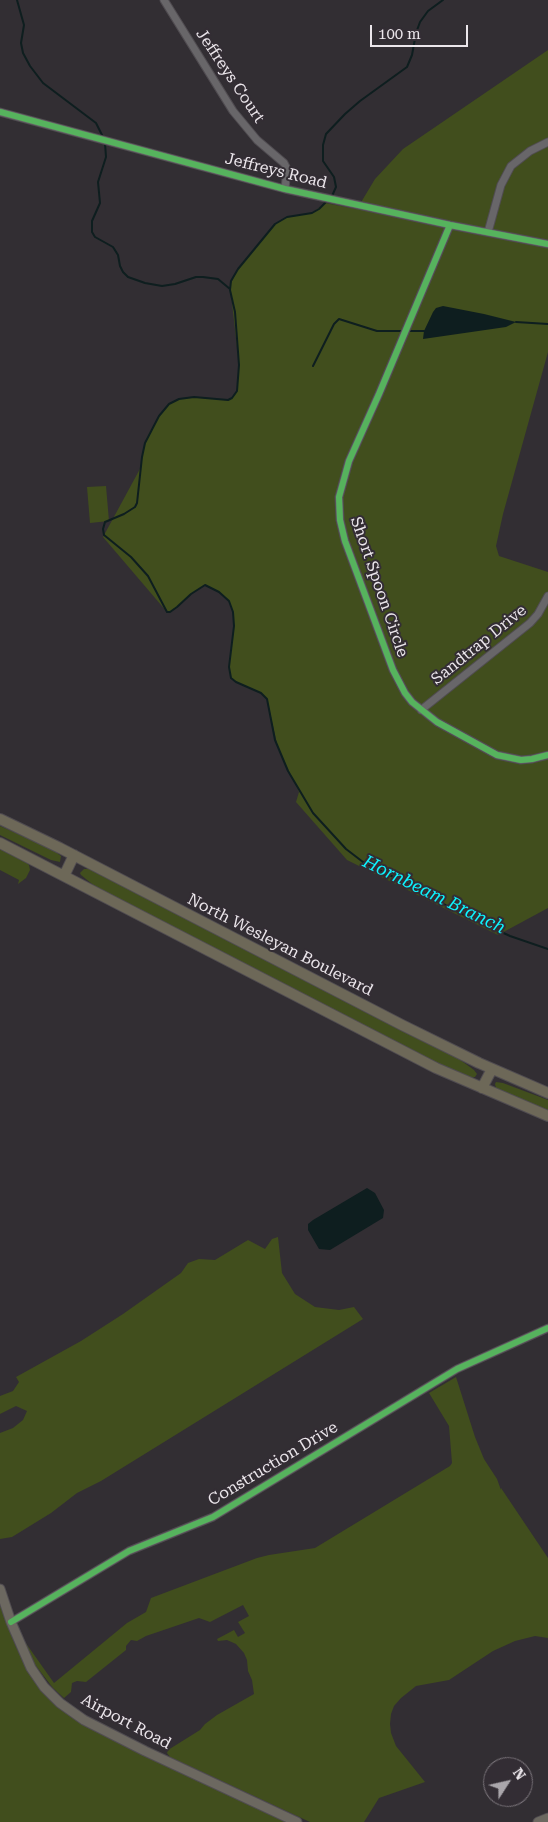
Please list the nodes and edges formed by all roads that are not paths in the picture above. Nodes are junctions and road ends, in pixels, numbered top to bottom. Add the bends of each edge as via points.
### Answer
1 (164, 0) edge
2 (0, 112) edge
3 (548, 142) edge
4 (285, 189) junction
5 (450, 225) junction
6 (488, 232) junction
7 (548, 244) edge
8 (548, 596) edge
9 (421, 710) junction
10 (548, 755) edge
11 (0, 819) edge
12 (0, 843) edge
13 (74, 855) junction
14 (64, 876) junction
15 (492, 1069) junction
16 (482, 1088) junction
17 (548, 1093) edge
18 (548, 1116) edge
19 (548, 1328) edge
20 (0, 1589) edge
21 (11, 1622) junction
22 (548, 1818) edge
23 (297, 1822) edge
24 (538, 1822) edge

1 - 4 street, Jeffreys Court via 233,111 257,140 284,163 287,169
2 - 4 street, Jeffreys Road
3 - 6 street via 511,166 499,191
4 - 5 street, Jeffreys Road
5 - 6 street, Jeffreys Road
5 - 9 street, Short Spoon Circle via 349,461 339,497 342,530 393,670 405,693
6 - 7 street, Jeffreys Road
8 - 9 street, Sandtrap Drive via 526,627
9 - 10 street, Short Spoon Circle via 497,755 521,760
11 - 13 highway, North Wesleyan Boulevard
12 - 14 highway
13 - 14 highway
13 - 15 highway, North Wesleyan Boulevard via 402,1026
14 - 16 highway via 428,1064
15 - 16 highway
15 - 17 highway, North Wesleyan Boulevard
16 - 18 highway
19 - 21 street, Construction Drive via 453,1371 221,1512 129,1551
20 - 21 main road, Airport Road
21 - 23 main road, Airport Road via 31,1668 44,1687 84,1720
22 - 24 main road

